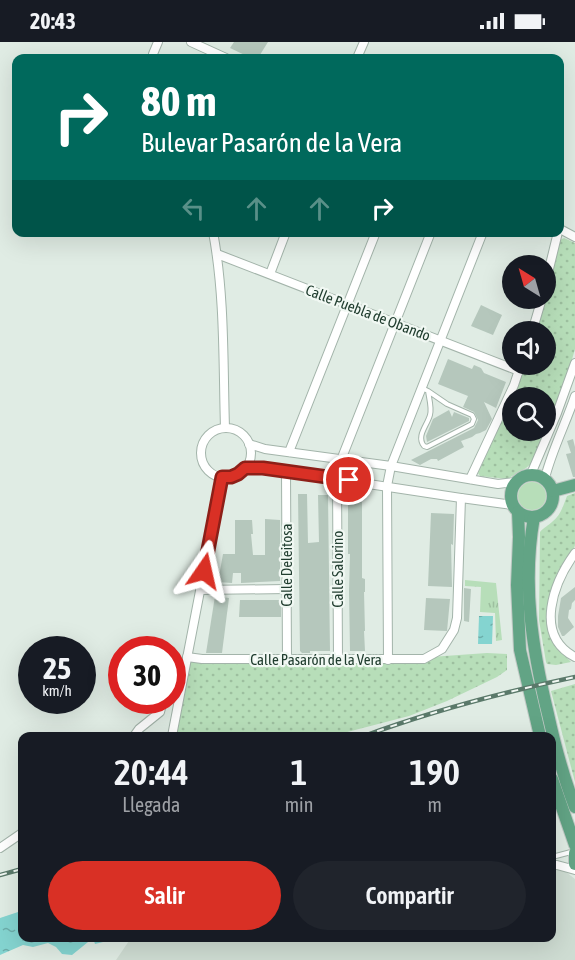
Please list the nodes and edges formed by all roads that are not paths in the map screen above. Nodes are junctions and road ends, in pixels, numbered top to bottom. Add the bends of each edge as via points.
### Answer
1 (191, 42) edge
2 (217, 54) edge
3 (214, 237) edge
4 (284, 237) edge
5 (374, 237) edge
6 (429, 237) edge
7 (481, 237) edge
8 (557, 237) edge
9 (218, 254) junction
10 (553, 255) edge
11 (270, 274) junction
12 (348, 305) junction
13 (395, 323) junction
14 (440, 341) junction
15 (502, 362) edge
16 (575, 363) edge
17 (518, 375) edge
18 (425, 390) junction
19 (575, 396) edge
20 (225, 428) junction
21 (249, 444) junction
22 (289, 452) junction
23 (341, 460) junction
24 (391, 466) junction
25 (245, 468) junction
26 (286, 471) junction
27 (531, 474) junction
28 (222, 477) junction
29 (337, 478) junction
30 (545, 478) junction
31 (470, 479) junction
32 (515, 482) junction
33 (575, 485) edge
34 (387, 486) junction
35 (553, 491) junction
36 (461, 498) junction
37 (515, 508) junction
38 (534, 517) junction
39 (575, 554) edge
40 (572, 564) edge
41 (287, 589) junction
42 (200, 590) junction
43 (187, 657) junction
44 (575, 657) edge
45 (287, 660) junction
46 (338, 660) junction
47 (388, 660) junction
48 (186, 662) edge
49 (158, 714) edge
50 (176, 714) edge
51 (137, 732) edge
52 (173, 732) edge
53 (539, 732) edge
54 (552, 732) edge
55 (556, 751) edge
56 (556, 790) edge
57 (575, 807) edge
58 (18, 836) edge
59 (575, 845) edge
60 (0, 848) edge
61 (575, 852) edge
62 (556, 857) edge
63 (575, 864) edge
64 (556, 865) edge
65 (575, 870) edge

1 - 2 street
3 - 9 street
4 - 11 street
5 - 12 street
6 - 13 street
7 - 14 street
8 - 10 street
9 - 11 street, Calle Puebla de Obando
9 - 20 street
11 - 12 street, Calle Puebla de Obando
12 - 13 street, Calle Puebla de Obando
12 - 22 street
13 - 14 street, Calle Puebla de Obando
13 - 23 street
14 - 15 street, Calle Puebla de Obando
14 - 18 street
16 - 27 street
17 - 31 street
18 - 18 lane via 431,414 421,437 424,446 472,424 472,415
18 - 24 street
19 - 30 street
20 - 21 street via 238,431
20 - 28 street via 209,434 201,453 207,469
21 - 22 street
21 - 25 street
22 - 23 street
23 - 24 street
24 - 31 street
24 - 34 street
25 - 26 street
25 - 28 street via 231,477
26 - 29 street
26 - 41 street, Calle Deleitosa
27 - 30 main road
27 - 32 main road
28 - 42 street
29 - 34 street
29 - 46 street, Calle Salorino
30 - 35 main road
31 - 32 street via 498,484
32 - 37 main road via 511,493
33 - 35 main road
34 - 36 street
34 - 47 street
35 - 38 main road via 549,509
36 - 37 street
36 - 47 street, Calle Pasarón de la Vera via 454,630 442,649 424,659
37 - 38 main road
37 - 53 main road via 520,650
38 - 54 main road via 528,563 530,614 533,648
39 - 40 street
40 - 44 street via 560,576 553,596 551,624 560,646
41 - 42 street
41 - 45 street, Calle Deleitosa
42 - 43 street
43 - 45 street, Calle Pasarón de la Vera
43 - 48 street
45 - 46 street, Calle Pasarón de la Vera
46 - 47 street, Calle Pasarón de la Vera
49 - 51 street
50 - 52 street
55 - 57 main road
56 - 59 main road
58 - 60 street
61 - 62 lane
61 - 63 main road
64 - 65 street

